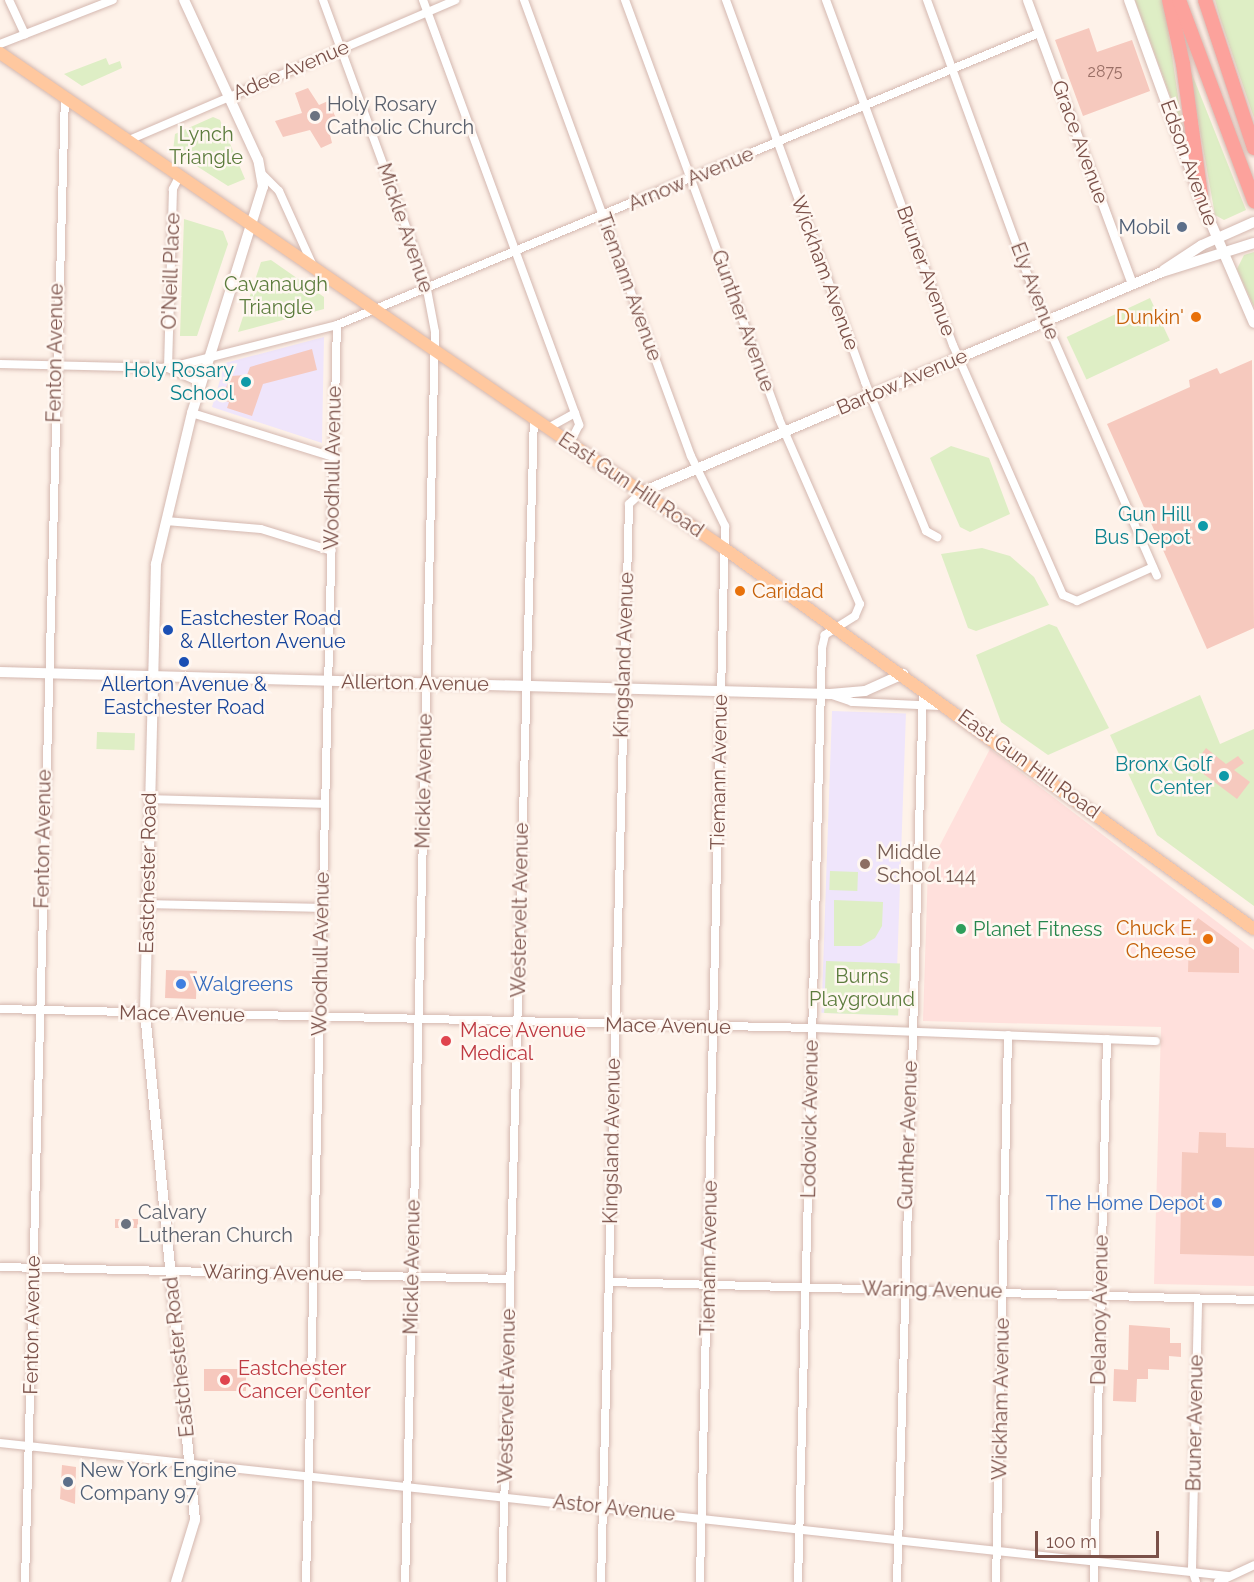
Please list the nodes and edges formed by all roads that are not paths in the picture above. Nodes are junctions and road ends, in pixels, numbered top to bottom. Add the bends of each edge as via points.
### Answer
1 (9, 0) edge
2 (113, 0) edge
3 (184, 0) edge
4 (323, 0) edge
5 (423, 0) edge
6 (455, 0) edge
7 (524, 0) edge
8 (625, 0) edge
9 (726, 0) edge
10 (826, 0) edge
11 (927, 0) edge
12 (1027, 0) edge
13 (1129, 0) edge
14 (1169, 0) edge
15 (1179, 0) edge
16 (1201, 0) edge
17 (1205, 0) edge
18 (428, 12) junction
19 (1039, 33) junction
20 (25, 35) junction
21 (0, 44) edge
22 (1220, 46) junction
23 (340, 49) junction
24 (0, 53) edge
25 (952, 68) junction
26 (229, 96) junction
27 (65, 97) junction
28 (864, 105) junction
29 (129, 140) junction
30 (778, 142) junction
31 (1254, 148) edge
32 (262, 174) junction
33 (180, 175) junction
34 (691, 179) junction
35 (1200, 196) junction
36 (1253, 199) edge
37 (604, 216) junction
38 (1254, 222) edge
39 (252, 226) junction
40 (1217, 238) junction
41 (1254, 243) edge
42 (516, 252) junction
43 (1224, 254) junction
44 (314, 267) junction
45 (1162, 272) junction
46 (1132, 284) junction
47 (428, 289) junction
48 (376, 309) junction
49 (1046, 321) junction
50 (1254, 323) edge
51 (337, 325) junction
52 (435, 350) junction
53 (210, 355) junction
54 (959, 358) junction
55 (0, 364) edge
56 (55, 365) junction
57 (168, 368) junction
58 (201, 383) junction
59 (871, 395) junction
60 (192, 413) junction
61 (575, 413) junction
62 (534, 418) junction
63 (549, 428) junction
64 (785, 432) junction
65 (570, 443) junction
66 (333, 457) junction
67 (698, 469) junction
68 (642, 492) junction
69 (166, 521) junction
70 (937, 537) dead end
71 (725, 549) junction
72 (332, 551) junction
73 (1153, 567) junction
74 (1157, 576) dead end
75 (837, 627) junction
76 (0, 672) edge
77 (47, 674) junction
78 (903, 674) junction
79 (153, 676) junction
80 (328, 680) junction
81 (426, 683) junction
82 (525, 685) junction
83 (923, 687) junction
84 (623, 688) junction
85 (722, 689) junction
86 (826, 694) junction
87 (922, 705) junction
88 (948, 706) junction
89 (150, 799) junction
90 (325, 804) junction
91 (148, 904) junction
92 (322, 908) junction
93 (1254, 929) edge
94 (0, 1009) edge
95 (39, 1010) junction
96 (145, 1013) junction
97 (320, 1017) junction
98 (418, 1020) junction
99 (517, 1022) junction
100 (615, 1024) junction
101 (714, 1027) junction
102 (812, 1028) junction
103 (911, 1032) junction
104 (1008, 1035) junction
105 (1107, 1039) junction
106 (1156, 1041) dead end
107 (0, 1267) edge
108 (33, 1268) junction
109 (170, 1271) junction
110 (314, 1275) junction
111 (412, 1277) junction
112 (510, 1280) junction
113 (609, 1282) junction
114 (708, 1284) junction
115 (806, 1287) junction
116 (903, 1289) junction
117 (1003, 1292) junction
118 (1101, 1296) junction
119 (1198, 1299) junction
120 (1254, 1300) edge
121 (0, 1443) edge
122 (29, 1446) junction
123 (190, 1463) junction
124 (309, 1476) junction
125 (407, 1487) junction
126 (505, 1497) junction
127 (603, 1507) junction
128 (702, 1517) junction
129 (800, 1528) junction
130 (898, 1539) junction
131 (997, 1550) junction
132 (1094, 1560) junction
133 (1254, 1565) edge
134 (1192, 1569) junction
135 (1228, 1576) junction
136 (25, 1582) edge
137 (176, 1582) edge
138 (306, 1582) edge
139 (405, 1582) edge
140 (502, 1582) edge
141 (601, 1582) edge
142 (700, 1582) edge
143 (798, 1582) edge
144 (897, 1582) edge
145 (996, 1582) edge
146 (1094, 1582) edge
147 (1196, 1582) edge
148 (1218, 1582) edge

1 - 20 street
2 - 20 street
3 - 26 main road
4 - 23 street, Mickle Avenue
5 - 18 street
6 - 18 street, Adee Avenue
7 - 37 street, Tiemann Avenue
8 - 34 street, Gunther Avenue
9 - 30 street, Wickham Avenue
10 - 28 street, Bruner Avenue
11 - 25 street, Ely Avenue
12 - 19 street, Grace Avenue
13 - 35 main road, Edson Avenue
14 - 35 highway via 1183,64
15 - 36 highway
16 - 22 highway
17 - 22 highway
18 - 23 street, Adee Avenue
18 - 42 street
19 - 25 street, Arnow Avenue
19 - 46 street, Grace Avenue
20 - 21 street
22 - 31 highway
23 - 26 street, Adee Avenue
23 - 47 street, Mickle Avenue
24 - 27 main road, East Gun Hill Road
25 - 28 street, Arnow Avenue
25 - 49 street, Ely Avenue
26 - 29 street, Adee Avenue
26 - 32 main road
27 - 29 main road, East Gun Hill Road
27 - 56 street, Fenton Avenue
28 - 30 street, Arnow Avenue
28 - 54 street, Bruner Avenue
29 - 33 main road, East Gun Hill Road
30 - 34 street, Arnow Avenue
30 - 59 street, Wickham Avenue
32 - 39 main road, Eastchester Road
32 - 44 street via 281,195
33 - 39 main road, East Gun Hill Road
33 - 57 street, O'Neill Place via 173,189
34 - 37 street, Arnow Avenue
34 - 64 street, Gunther Avenue
35 - 40 main road, Edson Avenue
37 - 42 street, Arnow Avenue
37 - 67 street, Tiemann Avenue
38 - 40 main road, Bartow Avenue
39 - 44 main road, East Gun Hill Road
39 - 53 main road, Eastchester Road
40 - 43 main road, Edson Avenue
40 - 45 main road, Bartow Avenue
41 - 43 main road, Bartow Avenue
42 - 47 street, Arnow Avenue
42 - 61 street
43 - 45 main road, Bartow Avenue
43 - 50 main road, Edson Avenue
44 - 48 main road, East Gun Hill Road
45 - 46 main road, Bartow Avenue
46 - 49 main road, Bartow Avenue
47 - 48 street, Arnow Avenue
47 - 52 street, Mickle Avenue
48 - 51 street, Arnow Avenue
48 - 52 main road, East Gun Hill Road
49 - 54 main road, Bartow Avenue
49 - 73 street, Ely Avenue
51 - 53 street, Arnow Avenue
51 - 66 street, Woodhull Avenue
52 - 62 main road, East Gun Hill Road
52 - 81 street, Mickle Avenue
53 - 57 street, Arnow Avenue
53 - 58 main road, Eastchester Road
54 - 59 main road, Bartow Avenue
54 - 73 street, Bruner Avenue via 1063,595 1070,600
55 - 56 street, Arnow Avenue
56 - 57 street, Arnow Avenue
56 - 77 street, Fenton Avenue
57 - 58 street, Arnow Avenue
58 - 60 main road, Eastchester Road
59 - 64 main road, Bartow Avenue
59 - 70 street, Wickham Avenue via 926,531
60 - 66 street
60 - 69 main road, Eastchester Road
61 - 63 street
61 - 65 street via 579,425
62 - 63 main road, East Gun Hill Road
62 - 82 street, Westervelt Avenue
63 - 65 main road, East Gun Hill Road
64 - 67 main road, Bartow Avenue
64 - 75 street, Gunther Avenue via 860,604 855,616
65 - 68 main road, East Gun Hill Road
66 - 72 street, Woodhull Avenue
67 - 68 main road, Bartow Avenue
67 - 71 street, Tiemann Avenue via 725,526
68 - 71 main road, East Gun Hill Road
68 - 84 street, Kingsland Avenue via 628,504
69 - 72 street via 261,529
69 - 79 main road, Eastchester Road via 156,564
71 - 75 main road, East Gun Hill Road
71 - 85 street, Tiemann Avenue
72 - 80 street, Woodhull Avenue
73 - 74 street, Ely Avenue
75 - 78 main road, East Gun Hill Road
75 - 86 street, Lodovick Avenue via 823,642
76 - 77 main road, Allerton Avenue
77 - 79 main road, Allerton Avenue
77 - 95 street, Fenton Avenue
78 - 83 main road, East Gun Hill Road
78 - 86 main road, Allerton Avenue via 865,691
79 - 80 main road, Allerton Avenue
79 - 89 main road, Eastchester Road
80 - 81 main road, Allerton Avenue
80 - 90 street, Woodhull Avenue
81 - 82 main road, Allerton Avenue
81 - 98 street, Mickle Avenue
82 - 84 main road, Allerton Avenue
82 - 99 street, Westervelt Avenue
83 - 87 street, Gunther Avenue
83 - 88 main road, East Gun Hill Road
84 - 85 main road, Allerton Avenue
84 - 100 street, Kingsland Avenue
85 - 86 main road, Allerton Avenue
85 - 101 street, Tiemann Avenue
86 - 87 street, Allerton Avenue via 852,702
86 - 102 street, Lodovick Avenue
87 - 88 street, Allerton Avenue
87 - 103 street, Gunther Avenue
88 - 93 main road, East Gun Hill Road
89 - 90 street
89 - 91 main road, Eastchester Road
90 - 92 street, Woodhull Avenue
91 - 92 street
91 - 96 main road, Eastchester Road
92 - 97 street, Woodhull Avenue
94 - 95 street, Mace Avenue
95 - 96 street, Mace Avenue
95 - 108 street, Fenton Avenue
96 - 97 street, Mace Avenue
96 - 109 main road, Eastchester Road
97 - 98 street, Mace Avenue
97 - 110 street, Woodhull Avenue
98 - 99 street, Mace Avenue
98 - 111 street, Mickle Avenue
99 - 100 street, Mace Avenue
99 - 112 street, Westervelt Avenue
100 - 101 street, Mace Avenue
100 - 113 street, Kingsland Avenue
101 - 102 street, Mace Avenue
101 - 114 street, Tiemann Avenue
102 - 103 street, Mace Avenue
102 - 115 street, Lodovick Avenue
103 - 104 street, Mace Avenue
103 - 116 street, Gunther Avenue
104 - 105 street, Mace Avenue
104 - 117 street, Wickham Avenue
105 - 106 street, Mace Avenue
105 - 118 street, Delanoy Avenue
107 - 108 street, Waring Avenue
108 - 109 street, Waring Avenue
108 - 122 street, Fenton Avenue
109 - 110 street, Waring Avenue
109 - 123 main road, Eastchester Road
110 - 111 street, Waring Avenue
110 - 124 street, Woodhull Avenue
111 - 112 street, Waring Avenue
111 - 125 street, Mickle Avenue
112 - 126 street, Westervelt Avenue
113 - 114 street, Waring Avenue
113 - 127 street, Kingsland Avenue
114 - 115 street, Waring Avenue
114 - 128 street, Tiemann Avenue
115 - 116 street, Waring Avenue
115 - 129 street, Lodovick Avenue
116 - 117 street, Waring Avenue
116 - 130 street, Gunther Avenue
117 - 118 street, Waring Avenue
117 - 131 street, Wickham Avenue
118 - 119 street, Waring Avenue
118 - 132 street, Delanoy Avenue
119 - 120 street, Waring Avenue
119 - 134 street, Bruner Avenue
121 - 122 street, Astor Avenue
122 - 123 street, Astor Avenue
122 - 136 street, Fenton Avenue
123 - 124 street, Astor Avenue
123 - 137 main road, Eastchester Road via 195,1520
124 - 125 street, Astor Avenue
124 - 138 street, Woodhull Avenue
125 - 126 street, Astor Avenue
125 - 139 street, Mickle Avenue
126 - 127 street, Astor Avenue
126 - 140 street, Westervelt Avenue
127 - 128 street, Astor Avenue
127 - 141 street, Kingsland Avenue
128 - 129 street, Astor Avenue
128 - 142 street, Tiemann Avenue
129 - 130 street, Astor Avenue
129 - 143 street, Lodovick Avenue
130 - 131 street, Astor Avenue
130 - 144 street, Gunther Avenue
131 - 132 street, Astor Avenue
131 - 145 street, Wickham Avenue
132 - 134 street, Astor Avenue
132 - 146 street, Delanoy Avenue
133 - 135 street
134 - 135 street, Astor Avenue
134 - 147 street, Bruner Avenue
135 - 148 street

